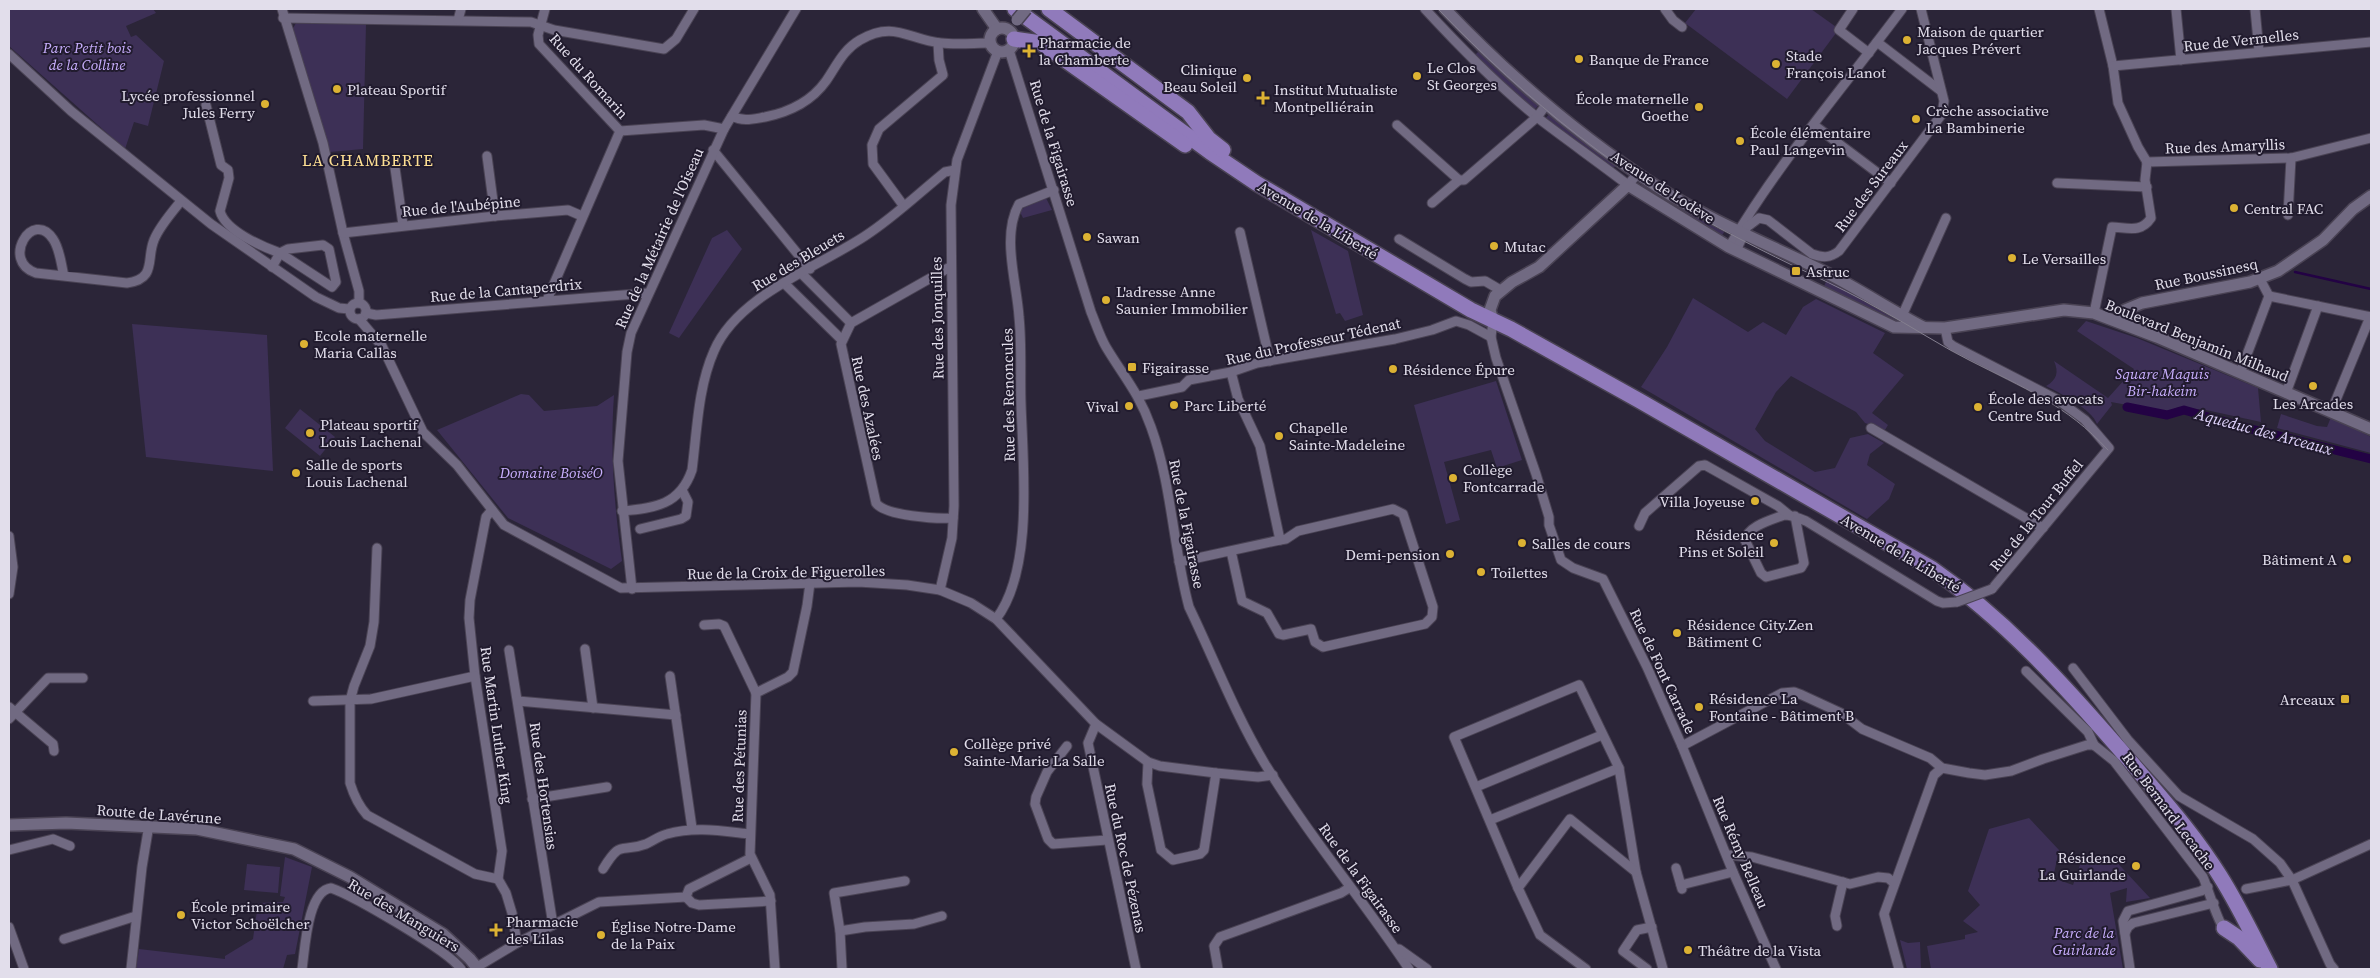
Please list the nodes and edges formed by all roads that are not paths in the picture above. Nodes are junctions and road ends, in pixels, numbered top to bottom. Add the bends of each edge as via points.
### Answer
1 (460, 9) edge
2 (545, 9) edge
3 (694, 9) edge
4 (796, 9) edge
5 (983, 9) edge
6 (1026, 9) edge
7 (1049, 9) edge
8 (1425, 9) edge
9 (1444, 9) edge
10 (1665, 9) edge
11 (1853, 9) edge
12 (1902, 9) edge
13 (1921, 9) edge
14 (2099, 9) edge
15 (2176, 9) edge
16 (2255, 9) edge
17 (283, 13) edge
18 (1016, 15) edge
19 (458, 20) junction
20 (540, 25) junction
21 (1682, 27) dead end
22 (1877, 42) junction
23 (2371, 42) edge
24 (938, 43) junction
25 (1004, 43) junction
26 (2259, 51) junction
27 (1869, 53) junction
28 (9, 54) edge
29 (2181, 60) junction
30 (2113, 66) junction
31 (1941, 91) junction
32 (206, 105) dead end
33 (1546, 105) junction
34 (732, 116) junction
35 (1537, 117) junction
36 (1397, 125) dead end
37 (1814, 125) junction
38 (724, 129) junction
39 (620, 131) junction
40 (2371, 138) edge
41 (713, 150) junction
42 (1210, 152) junction
43 (487, 156) dead end
44 (2291, 158) junction
45 (2147, 162) junction
46 (395, 168) dead end
47 (954, 170) junction
48 (1638, 173) junction
49 (1459, 180) junction
50 (1256, 183) junction
51 (1891, 183) junction
52 (2057, 183) dead end
53 (1628, 184) junction
54 (2147, 187) junction
55 (1054, 190) junction
56 (2371, 196) edge
57 (181, 201) junction
58 (1432, 203) dead end
59 (903, 205) junction
60 (2288, 215) dead end
61 (495, 216) junction
62 (582, 216) junction
63 (1946, 218) dead end
64 (403, 225) junction
65 (1240, 232) dead end
66 (1741, 232) junction
67 (343, 233) junction
68 (1399, 239) dead end
69 (1732, 249) junction
70 (280, 253) junction
71 (272, 267) junction
72 (950, 267) junction
73 (806, 271) junction
74 (64, 276) junction
75 (2260, 279) junction
76 (785, 284) junction
77 (1502, 291) junction
78 (648, 293) junction
79 (2269, 296) junction
80 (547, 300) junction
81 (359, 303) junction
82 (2318, 306) junction
83 (350, 309) junction
84 (1492, 312) junction
85 (2094, 313) junction
86 (363, 316) junction
87 (1902, 316) junction
88 (2371, 317) edge
89 (2117, 321) junction
90 (851, 323) junction
91 (1923, 328) junction
92 (1945, 328) junction
93 (1491, 337) junction
94 (842, 340) junction
95 (1270, 361) junction
96 (1231, 372) junction
97 (2240, 373) junction
98 (2286, 392) junction
99 (1139, 396) junction
100 (1640, 401) junction
101 (2331, 412) junction
102 (1871, 428) dead end
103 (2371, 429) edge
104 (682, 490) junction
105 (492, 510) junction
106 (622, 511) junction
107 (1792, 515) junction
108 (953, 518) junction
109 (1638, 526) dead end
110 (2043, 528) junction
111 (640, 530) dead end
112 (9, 536) edge
113 (1280, 540) junction
114 (377, 548) dead end
115 (1231, 551) junction
116 (1179, 562) junction
117 (810, 583) junction
118 (632, 589) junction
119 (940, 590) junction
120 (9, 594) edge
121 (996, 619) junction
122 (704, 625) dead end
123 (586, 649) dead end
124 (509, 650) dead end
125 (2073, 668) dead end
126 (2026, 671) dead end
127 (475, 676) junction
128 (670, 676) dead end
129 (83, 678) dead end
130 (756, 693) junction
131 (313, 701) dead end
132 (350, 701) junction
133 (518, 701) junction
134 (593, 708) junction
135 (11, 713) edge
136 (676, 715) junction
137 (1096, 724) junction
138 (1602, 735) junction
139 (2094, 745) junction
140 (1067, 746) dead end
141 (1682, 746) junction
142 (54, 751) dead end
143 (1148, 762) junction
144 (1619, 768) junction
145 (1942, 768) junction
146 (1216, 773) junction
147 (1272, 775) junction
148 (2143, 776) junction
149 (607, 787) dead end
150 (1476, 788) junction
151 (532, 799) junction
152 (1490, 820) junction
153 (11, 823) edge
154 (149, 825) junction
155 (692, 828) junction
156 (750, 834) junction
157 (1107, 840) junction
158 (2371, 844) edge
159 (70, 846) dead end
160 (9, 850) edge
161 (1728, 855) junction
162 (751, 858) junction
163 (1676, 868) dead end
164 (603, 869) dead end
165 (1636, 872) junction
166 (1733, 872) junction
167 (498, 878) junction
168 (2292, 880) junction
169 (905, 881) dead end
170 (1844, 882) junction
171 (1894, 883) junction
172 (2208, 887) junction
173 (1349, 888) junction
174 (1518, 888) junction
175 (2240, 894) junction
176 (686, 897) junction
177 (771, 901) junction
178 (2214, 903) junction
179 (136, 916) junction
180 (942, 916) dead end
181 (553, 926) junction
182 (1652, 926) junction
183 (1837, 926) dead end
184 (9, 927) edge
185 (2224, 928) junction
186 (840, 931) junction
187 (2125, 933) junction
188 (64, 938) dead end
189 (517, 943) junction
190 (1394, 946) junction
191 (477, 968) edge
192 (24, 969) edge
193 (131, 969) edge
194 (302, 969) edge
195 (461, 969) edge
196 (775, 969) edge
197 (842, 969) edge
198 (1136, 969) edge
199 (1218, 969) edge
200 (1409, 969) edge
201 (1423, 969) edge
202 (1586, 969) edge
203 (1647, 969) edge
204 (1664, 969) edge
205 (1776, 969) edge
206 (1899, 969) edge
207 (2130, 969) edge
208 (2269, 969) edge
209 (2276, 969) edge
210 (2334, 969) edge

1 - 19 street
2 - 20 street
3 - 20 street via 676,39 664,49
4 - 34 street, Rue de la Métairie de l'Oiseau
5 - 25 street via 997,29 991,35
6 - 18 street, bridge
7 - 50 main road via 1188,112 1209,139 1240,163
8 - 35 street, Avenue de Lodève via 1466,54
9 - 33 street, Avenue de Lodève
10 - 21 street
11 - 27 street via 1839,30
12 - 22 street
13 - 31 street, Rue des Sureaux
14 - 30 street
15 - 29 street
16 - 26 street
17 - 19 street
17 - 67 street via 323,143
18 - 25 street
18 - 42 main road, Avenue de la Liberté
19 - 20 street
20 - 39 street, Rue du Romarin via 539,44
22 - 27 street
22 - 31 street
23 - 26 street, Rue de Vermelles
24 - 25 street
24 - 34 street via 900,32 874,34 861,39 843,54 826,81 799,106 779,114 747,120
24 - 59 street via 943,75 879,129 872,144 873,164
25 - 42 main road via 1041,43 1184,144 1197,151
25 - 47 street, Rue des Jonquilles
25 - 55 street, Rue de la Figairasse
26 - 29 street, Rue de Vermelles
27 - 37 street
28 - 57 street via 71,111
29 - 30 street, Rue de Vermelles
30 - 45 street via 2118,103
31 - 51 street, Rue des Sureaux via 1944,102 1942,114
32 - 70 street via 222,165 228,170 229,178 220,211 222,217 260,246
33 - 35 street
33 - 48 street, Avenue de Lodève
34 - 38 street, Rue de la Métairie de l'Oiseau
35 - 49 street via 1464,180
35 - 53 street, Avenue de Lodève
36 - 49 street
37 - 51 street
37 - 66 street
38 - 39 street, Rue du Romarin via 704,125
38 - 41 street, Rue de la Métairie de l'Oiseau
39 - 62 street
40 - 44 street, Rue des Amaryllis
41 - 73 street
41 - 78 street, Rue de la Métairie de l'Oiseau
42 - 50 main road, Avenue de la Liberté
43 - 61 street
44 - 45 street, Rue des Amaryllis
44 - 60 street
45 - 54 street, Rue des Amaryllis
46 - 64 street
47 - 59 street, Rue des Bleuets via 945,172
47 - 72 street, Rue des Jonquilles
48 - 53 street
48 - 66 street, Avenue de Lodève via 1713,219
49 - 58 street
50 - 84 main road, Avenue de la Liberté via 1363,247
51 - 66 street, Rue des Sureaux via 1839,251 1828,257 1812,254 1768,220 1759,218
52 - 54 street
53 - 69 street, Avenue de Lodève
53 - 77 street via 1539,267
54 - 85 street, Rue des Amaryllis via 2151,218 2148,222 2139,229 2112,226
55 - 99 street, Rue de la Figairasse via 1091,312 1106,346
55 - 121 street, Rue des Renoncules via 1019,204 1012,231 1013,275 1020,328 1022,508 1014,583 1008,602
56 - 75 street, Rue Boussinesq via 2307,253
57 - 71 street
57 - 74 street via 155,236 151,265 141,279 128,283
59 - 73 street, Rue des Bleuets via 866,236
61 - 62 street, Rue de l'Aubépine via 568,210
61 - 64 street, Rue de l'Aubépine
62 - 80 street
63 - 87 street
64 - 67 street, Rue de l'Aubépine
65 - 95 street
66 - 69 street, Rue des Sureaux
66 - 87 street, Avenue de Lodève via 1830,275
67 - 81 street via 359,291
68 - 77 street via 1465,280 1485,281
69 - 91 street, Avenue de Lodève via 1889,325 1905,329
70 - 70 street via 332,287 335,285 327,246 288,249
70 - 71 street
71 - 83 street via 316,297 339,308
72 - 90 street
72 - 108 street, Rue des Jonquilles
73 - 76 street, Rue des Bleuets
73 - 90 street
74 - 74 street via 52,236 36,229 27,232 16,247 23,268
75 - 79 street
75 - 89 street, Rue Boussinesq via 2142,303 2125,310
76 - 94 street
76 - 104 street, Rue des Bleuets via 753,303 737,318 714,349 705,380 692,470
77 - 84 street via 1496,296
78 - 80 street, Rue de la Cantaperdrix
78 - 106 street, Rue de la Métairie de l'Oiseau via 631,333 627,352 618,461
79 - 82 street
79 - 97 street
80 - 86 street, Rue de la Cantaperdrix
81 - 83 street via 354,303
81 - 86 street, Rue de la Croix de Figuerolles via 364,305
82 - 88 street
82 - 98 street
83 - 86 street, Rue de la Croix de Figuerolles via 352,317
84 - 93 street, Rue de Font Carrade
84 - 100 main road, Avenue de la Liberté
84 - 100 main road, Avenue de la Liberté via 1553,344
85 - 89 street, Boulevard Benjamin Milhaud
85 - 92 street, Boulevard Benjamin Milhaud via 2054,311
86 - 105 street, Rue de la Croix de Figuerolles via 382,346 423,432 456,465
87 - 91 street, Avenue de Lodève
88 - 101 street
89 - 97 street, Boulevard Benjamin Milhaud
90 - 94 street, Rue des Azalées
91 - 92 street, Avenue de Lodève
92 - 110 street, Rue de la Tour Buffel via 1947,340 1953,346 2058,400 2085,420 2109,448
93 - 95 street, Rue du Professeur Tédenat via 1456,321 1396,339
93 - 141 street, Rue de Font Carrade via 1560,560 1603,579
94 - 108 street, Rue des Azalées via 876,503 890,512
95 - 96 street, Rue du Professeur Tédenat
96 - 99 street, Rue du Professeur Tédenat via 1189,380 1182,387
96 - 113 street via 1238,399 1260,446
97 - 98 street, Boulevard Benjamin Milhaud
98 - 101 street, Boulevard Benjamin Milhaud
99 - 116 street, Rue de la Figairasse via 1152,428 1162,467
100 - 148 main road, Avenue de la Liberté via 1931,568 1963,590 2037,656
101 - 103 street, Boulevard Benjamin Milhaud
102 - 110 street
104 - 106 street, Rue des Bleuets via 660,506
104 - 111 street via 688,502 686,516 682,520
105 - 118 street, Rue de la Croix de Figuerolles via 510,529 621,588
105 - 127 street, Rue Martin Luther King via 486,517 470,600
106 - 118 street, Rue de la Métairie de l'Oiseau
107 - 107 street via 1784,514 1750,530 1746,536 1761,573 1766,577 1800,568 1804,563
107 - 109 street, Rue de la Tour Buffel via 1705,465 1699,466 1645,513
107 - 110 street, Rue de la Tour Buffel, bridge via 1943,603 1957,602 1992,589
108 - 119 street, Rue des Jonquilles via 952,538
112 - 120 street via 13,567
113 - 115 street
113 - 115 street via 1298,531 1399,510 1433,608 1432,617 1425,624 1323,648 1315,642 1311,629 1279,634 1267,613 1242,601
114 - 132 street via 370,646
115 - 116 street
116 - 147 street, Rue de la Figairasse via 1189,607 1243,725
117 - 118 street, Rue de la Croix de Figuerolles
117 - 119 street, Rue de la Croix de Figuerolles via 888,584
117 - 130 street, Rue des Pétunias via 793,672
119 - 121 street, Rue de la Croix de Figuerolles via 971,603
121 - 137 street, Rue de la Croix de Figuerolles
122 - 130 street via 724,626
123 - 134 street
124 - 133 street, Rue des Hortensias
125 - 168 street via 2128,740 2179,796 2253,839 2280,863
126 - 139 street, Rue Bernard Lecache via 2088,732
127 - 132 street
127 - 167 street, Rue Martin Luther King via 502,851
128 - 136 street
129 - 135 street via 48,678
130 - 156 street, Rue des Pétunias
131 - 132 street
132 - 167 street via 350,783 358,805 367,815 475,874
133 - 134 street
133 - 151 street, Rue des Hortensias
134 - 136 street
135 - 142 street via 53,744
136 - 155 street
137 - 143 street, Rue de la Croix de Figuerolles
137 - 157 street, Rue du Roc de Pézenas via 1088,743
138 - 144 street
138 - 150 street
138 - 150 street via 1579,685 1454,737
139 - 145 street, Rue de Font Carrade via 2001,773 1969,773
139 - 172 street, Rue Bernard Lecache via 2114,761
140 - 157 street via 1047,772 1036,796 1035,804 1048,838 1054,844
141 - 145 street, Rue de Font Carrade via 1782,693 1794,692 1836,711 1862,729 1930,758
141 - 161 street, Rue Rémy Belleau
143 - 146 street, Rue de la Croix de Figuerolles
143 - 146 street via 1147,784 1161,850 1173,860 1200,854 1204,850
144 - 152 street
144 - 165 street
145 - 171 street via 1934,775
146 - 147 street, Rue de la Croix de Figuerolles
147 - 173 street, Rue de la Figairasse
148 - 175 main road, Avenue de la Liberté
148 - 209 main road, Avenue de la Liberté via 2227,870 2253,916
149 - 151 street
150 - 152 street
151 - 181 street, Rue des Hortensias
152 - 174 street
153 - 154 street, Route de Lavérune
154 - 179 street
154 - 191 street, Route de Lavérune via 197,829 294,849 350,877 443,934
155 - 156 street
155 - 164 street via 664,834 643,845 620,848
156 - 162 street, Rue des Pétunias
157 - 198 street, Rue du Roc de Pézenas
158 - 168 street
159 - 160 street via 53,839
161 - 166 street, Rue Rémy Belleau
161 - 170 street via 1752,857
162 - 176 street via 689,889
162 - 177 street, Rue des Pétunias
163 - 166 street via 1682,888
165 - 174 street via 1570,819
165 - 182 street
166 - 205 street, Rue Rémy Belleau
167 - 189 street via 510,907
168 - 175 street
168 - 210 street
169 - 186 street via 834,893
170 - 171 street via 1850,884 1878,877 1888,878
170 - 183 street via 1835,916
171 - 206 street via 1884,914
172 - 178 street, Rue Bernard Lecache
172 - 187 street via 2128,911 2124,916
173 - 190 street, Rue de la Figairasse
173 - 199 street via 1220,937 1214,946
174 - 202 street via 1540,935
175 - 185 main road via 2237,925
175 - 208 main road, Avenue de la Liberté
176 - 177 street via 699,905
176 - 181 street via 610,899
177 - 196 street, Rue des Pétunias
178 - 185 street, Rue Bernard Lecache
178 - 187 street via 2133,923
179 - 188 street
179 - 193 street
180 - 186 street via 914,924 865,926
181 - 189 street
182 - 203 street via 1637,930 1623,950
182 - 204 street
184 - 192 street
185 - 208 main road via 2239,938
186 - 197 street
187 - 207 street
189 - 191 street
190 - 200 street, Rue de la Figairasse
190 - 201 street
194 - 195 street, Rue des Manguiers via 315,900 325,889 331,888 433,945

